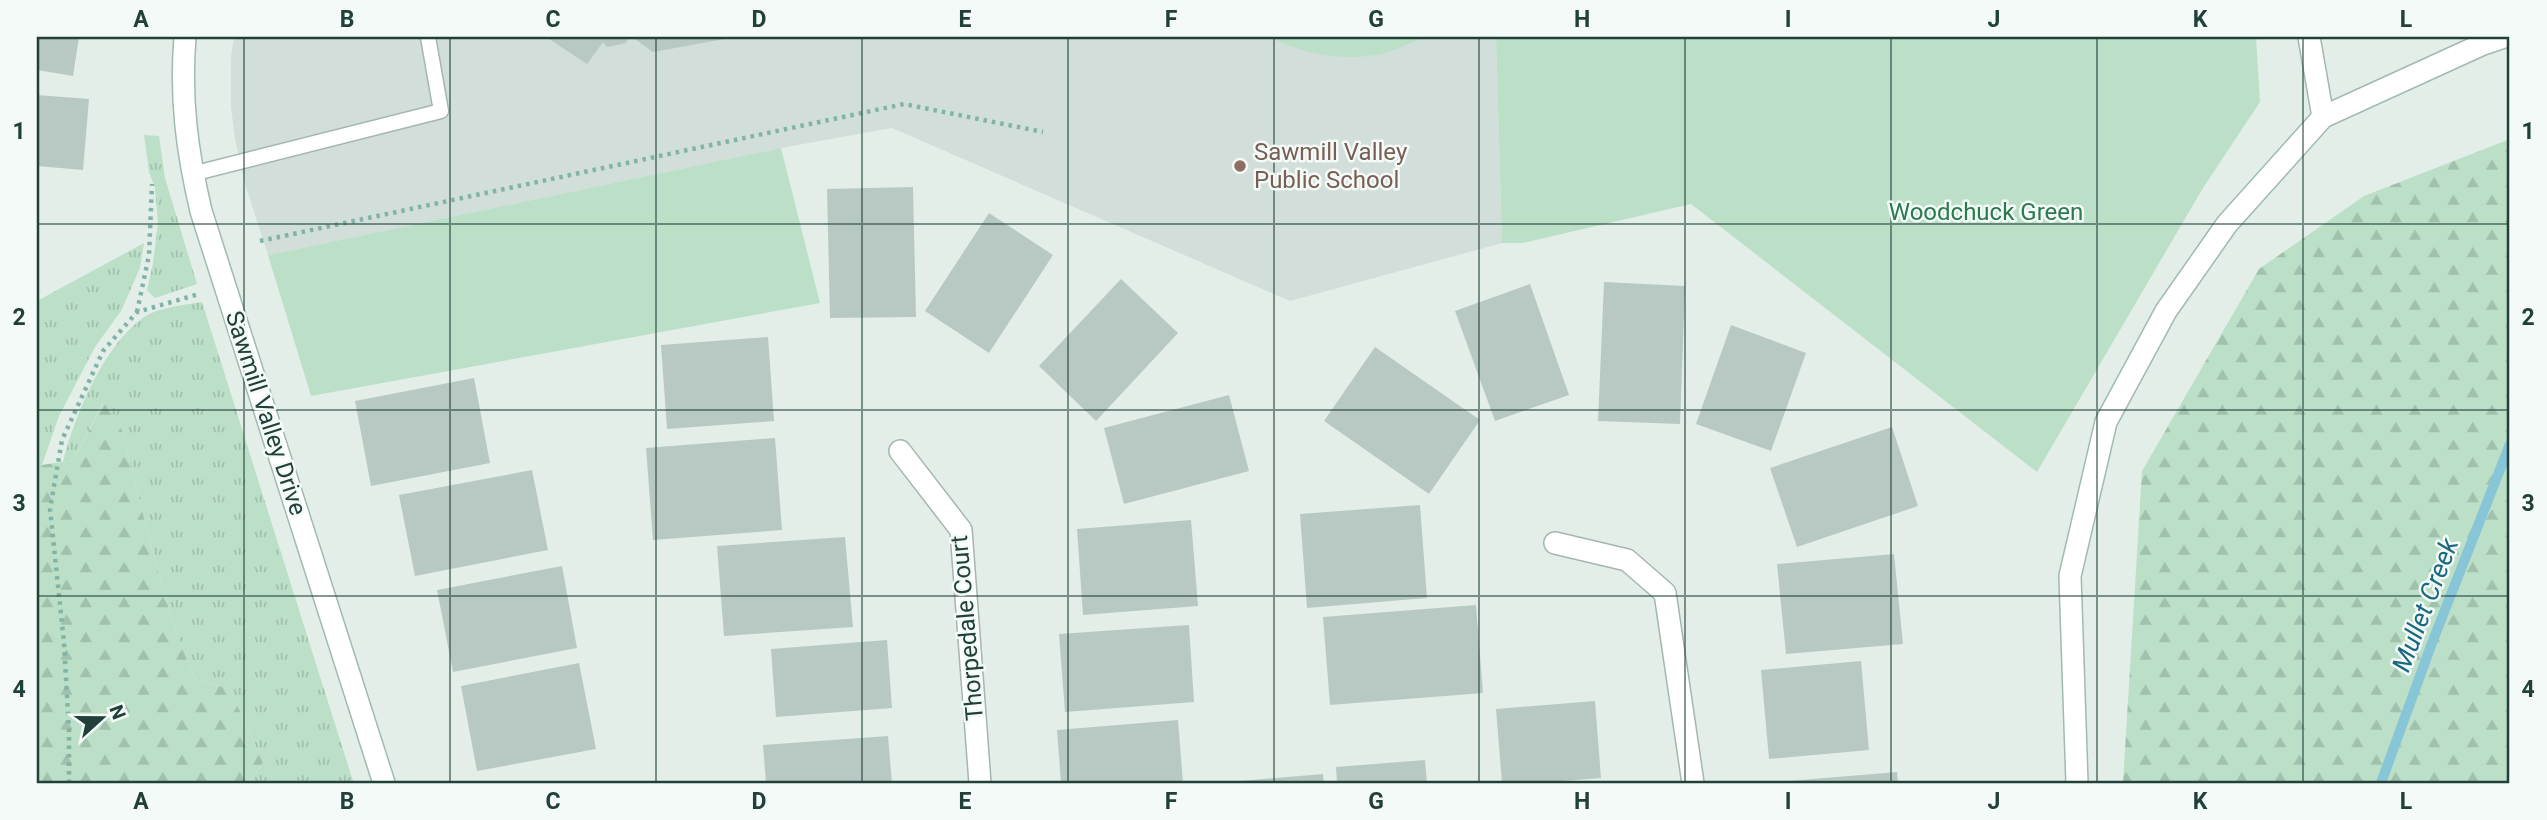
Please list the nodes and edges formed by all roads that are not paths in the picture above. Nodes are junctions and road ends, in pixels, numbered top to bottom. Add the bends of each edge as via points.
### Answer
1 (184, 37) edge
2 (428, 37) edge
3 (2309, 37) edge
4 (2504, 37) edge
5 (2323, 117) junction
6 (192, 174) junction
7 (900, 451) dead end
8 (1555, 543) dead end
9 (383, 783) edge
10 (980, 783) edge
11 (1692, 783) edge
12 (2077, 783) edge

1 - 6 street, Sawmill Valley Drive via 185,134
2 - 6 lane via 441,111
3 - 5 street
4 - 5 street
5 - 12 street via 2227,224 2166,311 2106,422 2070,576
6 - 9 street, Sawmill Valley Drive
7 - 10 street, Thorpedale Court via 961,530
8 - 11 street via 1627,560 1665,593

